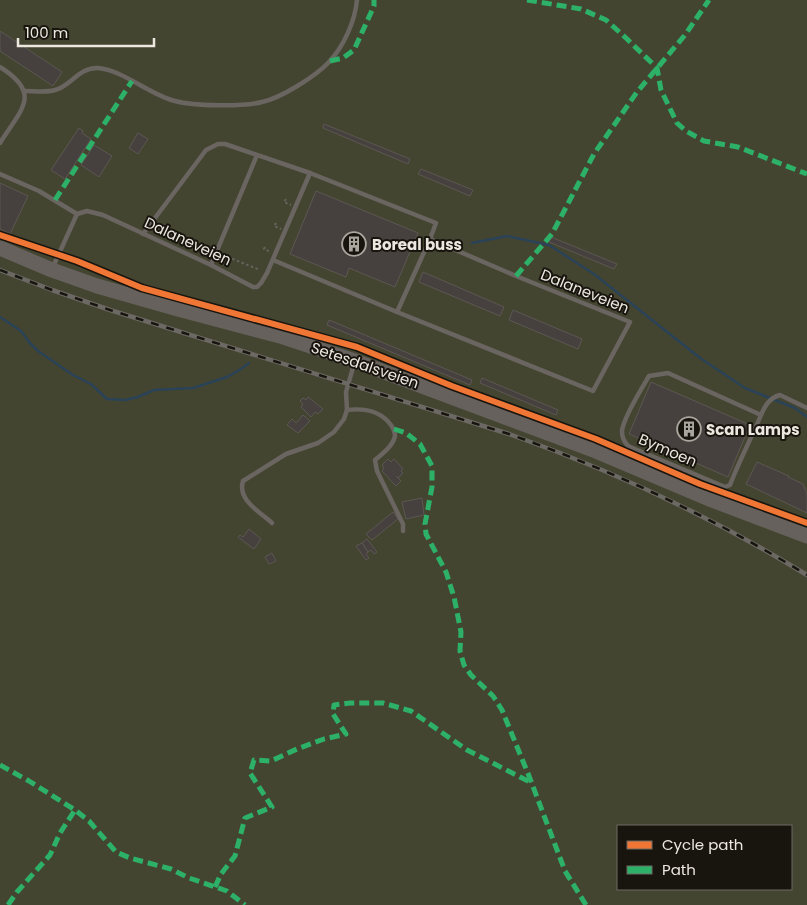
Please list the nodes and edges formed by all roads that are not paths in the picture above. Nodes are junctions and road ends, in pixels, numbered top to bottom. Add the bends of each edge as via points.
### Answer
1 (357, 0) edge
2 (0, 67) edge
3 (25, 91) junction
4 (0, 143) edge
5 (257, 155) junction
6 (310, 173) junction
7 (0, 174) edge
8 (77, 214) junction
9 (143, 234) junction
10 (430, 239) junction
11 (0, 248) edge
12 (273, 260) junction
13 (211, 265) junction
14 (52, 270) junction
15 (397, 312) junction
16 (355, 361) junction
17 (807, 408) edge
18 (347, 410) junction
19 (761, 416) junction
20 (272, 523) dead end
21 (403, 531) dead end
22 (807, 536) edge

1 - 3 lane via 349,30 330,61 270,100 218,104 176,101 118,74 97,68 82,72 54,91
2 - 3 lane via 13,75
3 - 4 lane via 21,109
5 - 6 lane
5 - 9 lane via 225,144 206,150
5 - 13 lane
6 - 10 lane via 436,223
6 - 12 lane
7 - 8 lane, Dalaneveien via 39,191
8 - 9 lane, Dalaneveien via 103,215
8 - 14 lane
9 - 13 lane, Dalaneveien
10 - 15 lane
10 - 15 lane, Dalaneveien via 630,322 593,391
11 - 14 highway, Setesdalsveien
12 - 13 lane, Dalaneveien via 257,287
12 - 15 lane, Dalaneveien
14 - 16 highway, Setesdalsveien
16 - 18 lane via 346,392
16 - 22 highway, Setesdalsveien via 596,451
17 - 19 lane, Bymoen via 777,396 769,401
18 - 20 lane via 340,425 326,438 286,454 246,478 241,486 242,494
18 - 21 lane via 376,413 394,429 391,444 375,460 377,471 403,524
19 - 19 lane, Bymoen via 668,372 649,376 622,430 622,439 628,446 725,487 730,485

